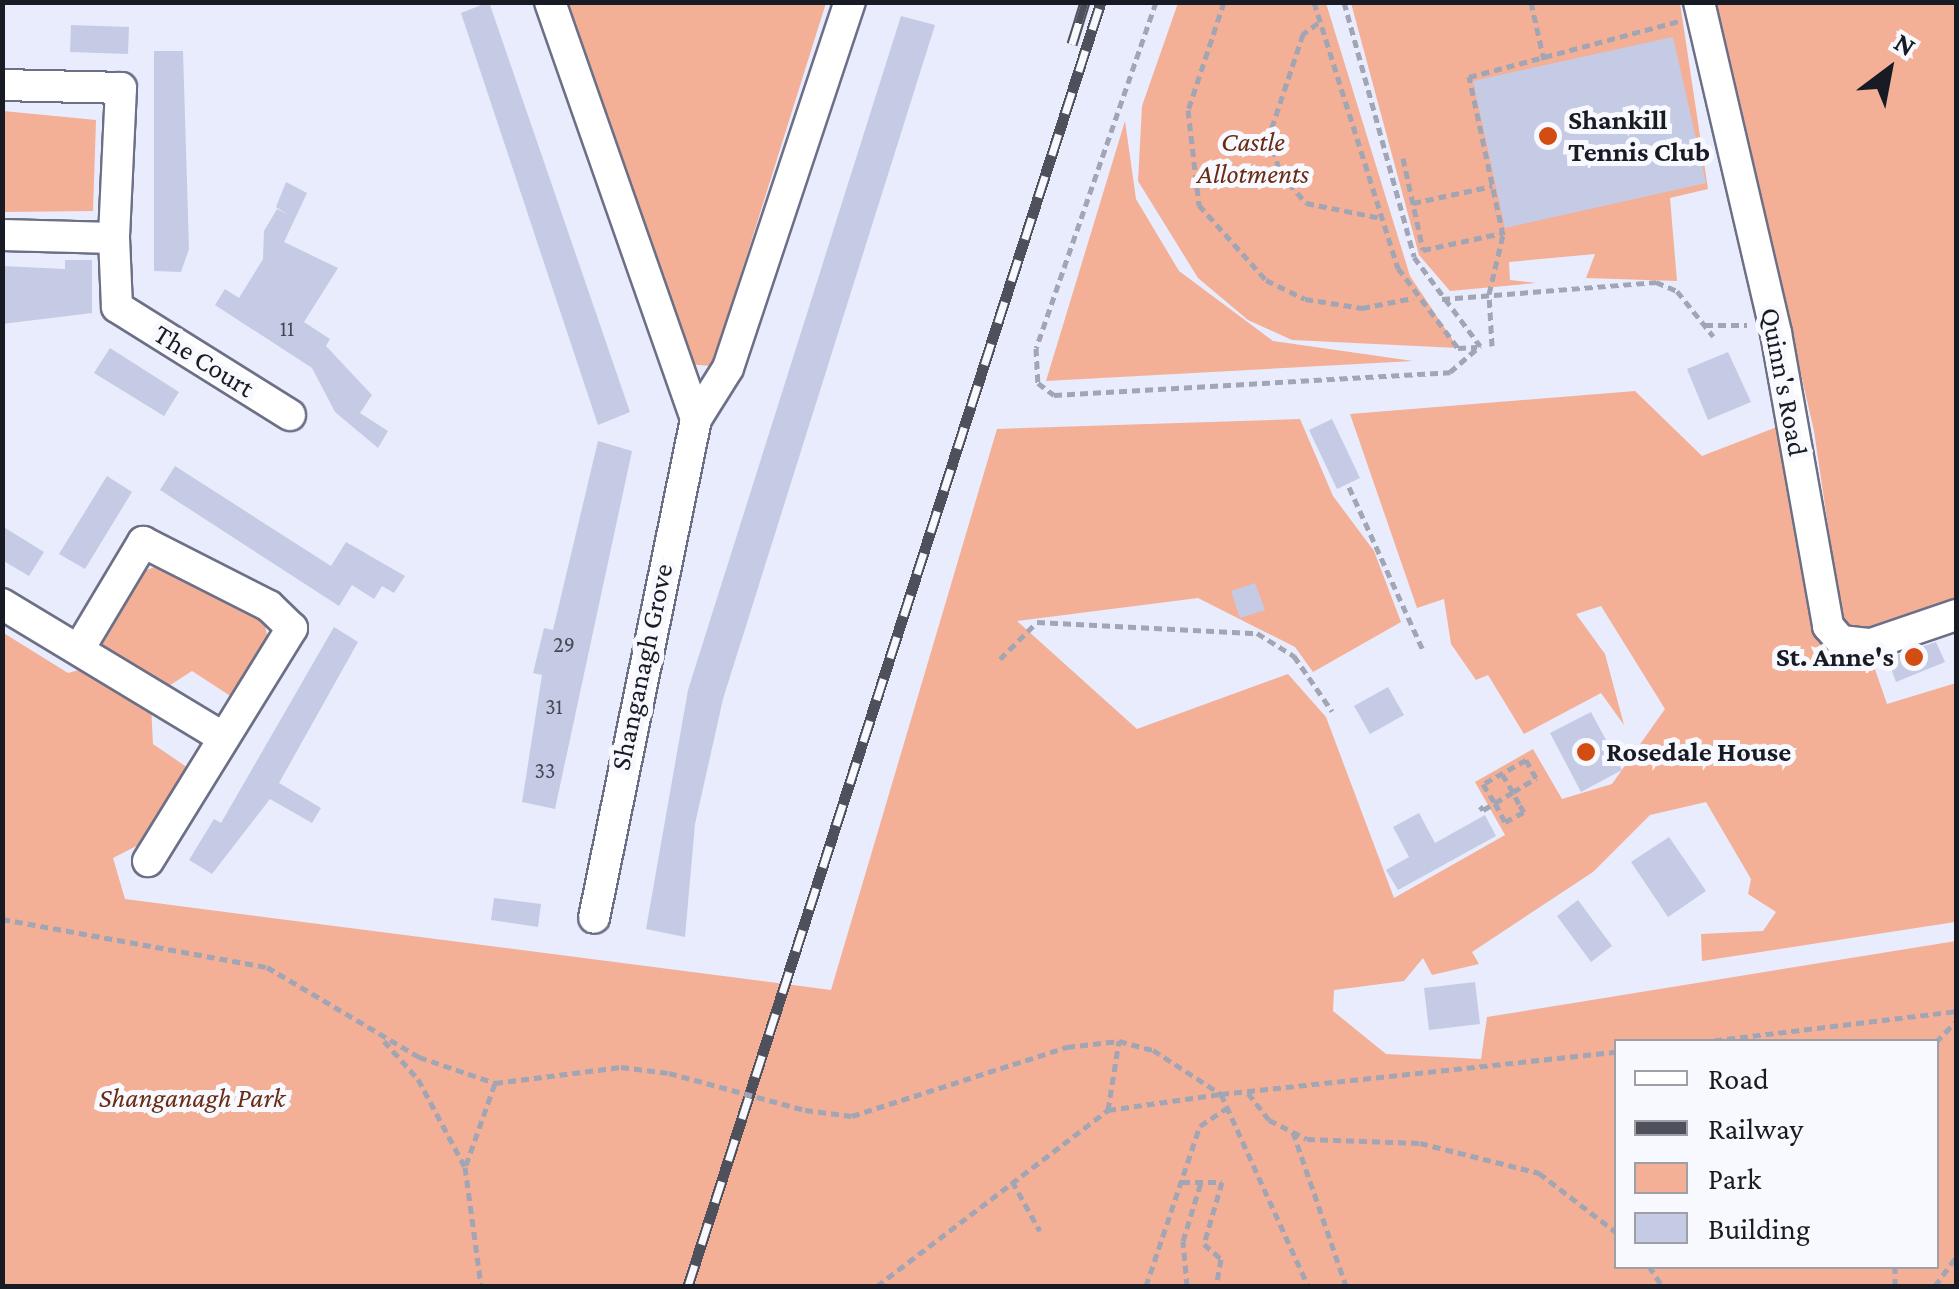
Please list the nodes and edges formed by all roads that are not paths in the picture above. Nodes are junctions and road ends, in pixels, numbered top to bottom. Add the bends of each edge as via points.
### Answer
1 (550, 2) edge
2 (850, 2) edge
3 (1701, 9) edge
4 (2, 85) edge
5 (2, 235) edge
6 (114, 238) junction
7 (290, 415) dead end
8 (696, 418) junction
9 (2, 604) edge
10 (1956, 615) edge
11 (79, 649) junction
12 (224, 738) junction
13 (148, 860) dead end
14 (594, 918) dead end

1 - 8 street
2 - 8 street, Shanganagh Grove via 728,368
3 - 10 street, Quinn's Road via 1774,325 1828,626 1841,641 1871,644
4 - 6 street via 121,88
5 - 6 street
6 - 7 street, The Court via 117,307
8 - 14 street, Shanganagh Grove
9 - 11 street
11 - 12 street
11 - 12 street via 143,542 269,606 292,628
12 - 13 street

